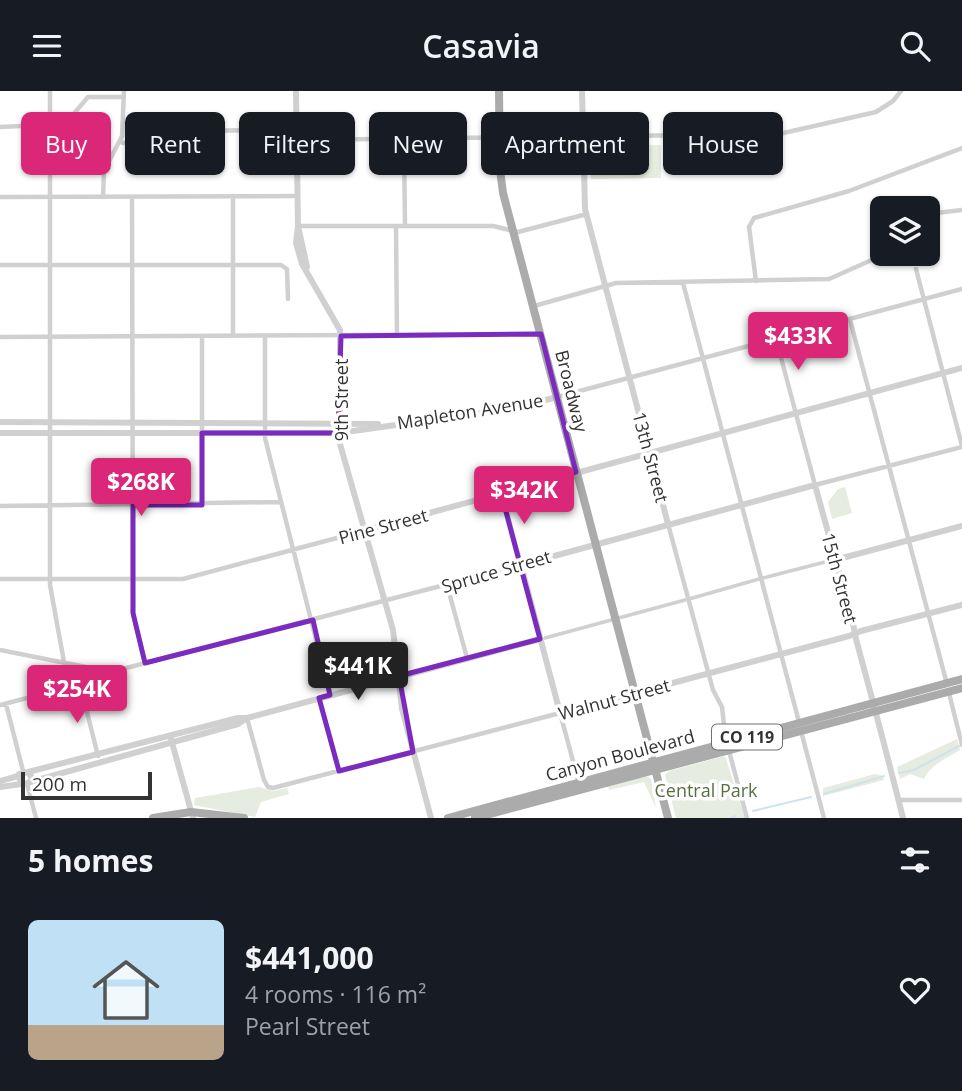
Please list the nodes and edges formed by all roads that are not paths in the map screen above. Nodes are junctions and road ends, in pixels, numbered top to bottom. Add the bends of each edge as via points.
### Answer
1 (50, 91) edge
2 (296, 91) edge
3 (499, 91) edge
4 (582, 91) edge
5 (901, 91) edge
6 (124, 94) edge
7 (50, 112) edge
8 (76, 112) edge
9 (296, 112) edge
10 (499, 112) edge
11 (582, 112) edge
12 (0, 127) edge
13 (21, 127) edge
14 (239, 130) edge
15 (649, 136) edge
16 (120, 142) junction
17 (962, 148) edge
18 (50, 175) edge
19 (297, 175) edge
20 (404, 175) edge
21 (501, 175) edge
22 (584, 175) edge
23 (233, 196) junction
24 (297, 196) junction
25 (0, 197) edge
26 (50, 197) junction
27 (103, 197) junction
28 (132, 197) junction
29 (962, 210) edge
30 (587, 213) junction
31 (940, 213) edge
32 (298, 226) junction
33 (396, 226) junction
34 (405, 226) junction
35 (514, 232) junction
36 (870, 260) edge
37 (0, 265) edge
38 (51, 265) junction
39 (132, 265) junction
40 (233, 265) junction
41 (916, 269) dead end
42 (756, 281) junction
43 (683, 283) junction
44 (606, 286) junction
45 (962, 289) edge
46 (288, 299) dead end
47 (924, 300) junction
48 (534, 306) junction
49 (850, 320) junction
50 (541, 334) junction
51 (202, 336) junction
52 (233, 336) junction
53 (265, 336) junction
54 (341, 336) junction
55 (397, 336) junction
56 (0, 337) edge
57 (51, 337) junction
58 (132, 337) junction
59 (776, 339) junction
60 (702, 358) junction
61 (962, 368) edge
62 (943, 373) junction
63 (630, 378) junction
64 (869, 393) junction
65 (557, 397) junction
66 (796, 412) junction
67 (0, 422) edge
68 (51, 422) junction
69 (203, 422) junction
70 (265, 422) junction
71 (339, 422) junction
72 (133, 423) junction
73 (383, 425) junction
74 (722, 432) junction
75 (0, 433) edge
76 (51, 433) junction
77 (133, 433) junction
78 (202, 433) junction
79 (265, 433) junction
80 (339, 433) junction
81 (962, 447) edge
82 (650, 452) junction
83 (889, 466) junction
84 (576, 472) junction
85 (816, 485) junction
86 (797, 489) junction
87 (502, 494) junction
88 (819, 500) junction
89 (281, 502) junction
90 (51, 505) junction
91 (133, 505) junction
92 (202, 505) junction
93 (741, 505) junction
94 (0, 506) edge
95 (669, 526) junction
96 (962, 526) edge
97 (363, 531) junction
98 (909, 540) junction
99 (595, 544) junction
100 (294, 550) junction
101 (537, 560) junction
102 (832, 560) junction
103 (521, 565) junction
104 (0, 579) edge
105 (133, 579) junction
106 (50, 580) junction
107 (526, 583) junction
108 (447, 585) junction
109 (384, 601) junction
110 (962, 605) edge
111 (928, 614) junction
112 (615, 618) junction
113 (852, 619) junction
114 (313, 620) junction
115 (855, 634) junction
116 (542, 638) junction
117 (838, 638) junction
118 (0, 650) edge
119 (781, 653) junction
120 (467, 658) junction
121 (64, 662) junction
122 (145, 663) junction
123 (708, 673) junction
124 (400, 677) junction
125 (962, 679) edge
126 (948, 687) junction
127 (962, 688) edge
128 (634, 694) junction
129 (330, 695) junction
130 (319, 698) junction
131 (558, 703) junction
132 (3, 704) edge
133 (874, 707) junction
134 (573, 710) junction
135 (560, 713) junction
136 (247, 718) junction
137 (800, 727) junction
138 (171, 738) junction
139 (962, 745) edge
140 (728, 747) junction
141 (413, 752) junction
142 (98, 758) junction
143 (654, 766) junction
144 (339, 771) junction
145 (25, 778) junction
146 (579, 783) junction
147 (0, 784) edge
148 (899, 800) junction
149 (962, 800) edge
150 (192, 815) edge
151 (36, 818) edge
152 (153, 818) edge
153 (244, 818) edge
154 (431, 818) edge
155 (448, 818) edge
156 (475, 818) edge
157 (668, 818) edge
158 (747, 818) edge
159 (824, 818) edge
160 (903, 818) edge

1 - 7 street
2 - 9 street, 9th Street
3 - 10 main road, Broadway
4 - 11 street, 13th Street
5 - 15 street via 876,112 779,134
6 - 8 street via 88,97
6 - 16 street
12 - 13 street
14 - 16 street via 165,131 133,145
16 - 27 street via 104,171
17 - 42 street via 861,186 754,218 749,227
18 - 26 street
19 - 24 street, 9th Street
20 - 34 street
21 - 35 main road, Broadway
22 - 30 street, 13th Street
23 - 24 street
23 - 28 street
23 - 40 street
24 - 32 street, 9th Street
25 - 26 street
26 - 27 street
26 - 38 street
27 - 28 street
28 - 39 street
29 - 31 street
30 - 35 street
30 - 44 street, 13th Street
32 - 33 street
32 - 54 street, 9th Street via 308,272
33 - 34 street
33 - 55 street
34 - 35 street via 493,226
35 - 48 main road, Broadway
36 - 42 street via 829,279
37 - 38 street
38 - 39 street
38 - 57 street
39 - 40 street
39 - 58 street
40 - 46 street via 284,265
40 - 52 street
41 - 47 street
42 - 43 street
43 - 44 street
43 - 60 street
44 - 48 street
44 - 63 street, 13th Street
45 - 47 street, Mapleton Avenue
47 - 49 street, Mapleton Avenue
47 - 62 street
48 - 50 main road, Broadway
49 - 59 street, Mapleton Avenue
49 - 64 street
50 - 55 street
50 - 65 main road, Broadway
51 - 52 street
51 - 58 street
51 - 69 street
52 - 53 street
53 - 54 street
53 - 70 street
54 - 55 street
54 - 71 street, 9th Street
56 - 57 street
57 - 58 street
57 - 68 street
58 - 72 street
59 - 60 street, Mapleton Avenue
59 - 66 street, 15th Street
60 - 63 street, Mapleton Avenue
60 - 74 street
61 - 62 street, Pine Street
62 - 64 street, Pine Street
62 - 81 street
63 - 65 street, Mapleton Avenue
63 - 82 street, 13th Street
64 - 66 street, Pine Street
64 - 83 street
65 - 73 street, Mapleton Avenue via 516,408
65 - 84 main road, Broadway
66 - 74 street, Pine Street
66 - 85 street, 15th Street
67 - 68 street, Mapleton Avenue
68 - 72 street, Mapleton Avenue
68 - 76 street
69 - 70 street, Mapleton Avenue
69 - 72 street, Mapleton Avenue
69 - 78 street
70 - 71 street, Mapleton Avenue
70 - 79 street
71 - 73 street, Mapleton Avenue
71 - 80 street, 9th Street
72 - 77 street
73 - 80 street, Mapleton Avenue
74 - 82 street, Pine Street
74 - 93 street
75 - 76 street, Mapleton Avenue
76 - 77 street, Mapleton Avenue
76 - 90 street
77 - 78 street, Mapleton Avenue
77 - 91 street
78 - 79 street, Mapleton Avenue
78 - 92 street
79 - 80 street, Mapleton Avenue
79 - 89 street
80 - 97 street, 9th Street
81 - 83 street, Spruce Street
82 - 84 street, Pine Street
82 - 95 street, 13th Street
83 - 85 street, Spruce Street
83 - 98 street
84 - 87 street, Pine Street
84 - 99 main road, Broadway
85 - 86 street, Spruce Street
85 - 88 street, 15th Street
86 - 88 street via 811,491
86 - 93 street, Spruce Street
87 - 97 street, Pine Street
87 - 103 street
88 - 102 street, 15th Street
89 - 92 street
89 - 100 street
90 - 91 street
90 - 94 street
90 - 106 street
91 - 92 street
91 - 105 street
93 - 95 street, Spruce Street
93 - 119 street
95 - 99 street, Spruce Street
95 - 123 street, 13th Street
96 - 98 street
97 - 100 street, Pine Street
97 - 109 street, 9th Street
98 - 102 street
98 - 111 street
99 - 101 street, Spruce Street
99 - 112 main road, Broadway
100 - 105 street, Pine Street via 183,579
100 - 114 street
101 - 103 street, Spruce Street
101 - 107 street via 527,569
102 - 112 street
102 - 113 street, 15th Street
103 - 107 street
103 - 108 street, Spruce Street
104 - 106 street, Pine Street
105 - 106 street, Pine Street
105 - 122 street via 133,613
106 - 121 street
107 - 116 street
108 - 109 street, Spruce Street
108 - 120 street
109 - 114 street, Spruce Street
109 - 124 street, 9th Street
110 - 111 street, Walnut Street
111 - 115 street, Walnut Street
111 - 126 street
112 - 116 street
112 - 128 main road, Broadway
113 - 115 street, 15th Street
113 - 117 street via 848,632
114 - 122 street, Spruce Street
114 - 129 street
115 - 117 street, Walnut Street
115 - 133 street, 15th Street
116 - 120 street
116 - 131 street
117 - 119 street, Walnut Street
118 - 121 street
119 - 123 street, Walnut Street
119 - 137 street
120 - 124 street
121 - 122 street, Spruce Street via 111,672
123 - 128 street, Walnut Street
123 - 140 street, 13th Street via 722,707
124 - 129 street
124 - 141 street, 9th Street
125 - 126 main road, Canyon Boulevard / CO 119
126 - 127 main road, Canyon Boulevard / CO 119
126 - 133 main road, Canyon Boulevard / CO 119
126 - 139 street
128 - 134 street, Walnut Street
128 - 143 main road, Broadway
129 - 130 street
130 - 136 street
130 - 144 street
131 - 134 street
131 - 135 street
132 - 142 street via 80,684
132 - 145 street
133 - 137 main road, Canyon Boulevard / CO 119
133 - 148 street, 15th Street
134 - 135 street, Walnut Street
135 - 141 street, Walnut Street
135 - 146 street
136 - 138 street
136 - 144 street, Walnut Street via 268,787
137 - 140 main road, Canyon Boulevard / CO 119
137 - 159 street
138 - 142 street
138 - 150 street
140 - 143 main road, Canyon Boulevard / CO 119
140 - 158 street, 13th Street
141 - 144 street, Walnut Street
141 - 154 street, 9th Street
142 - 145 street
143 - 146 main road, Canyon Boulevard / CO 119
143 - 156 main road, Canyon Boulevard / CO 119
143 - 157 main road, Broadway
145 - 147 street
145 - 151 street
146 - 155 main road, Canyon Boulevard / CO 119
148 - 149 street
148 - 160 street, 15th Street
150 - 152 main road
150 - 153 main road

